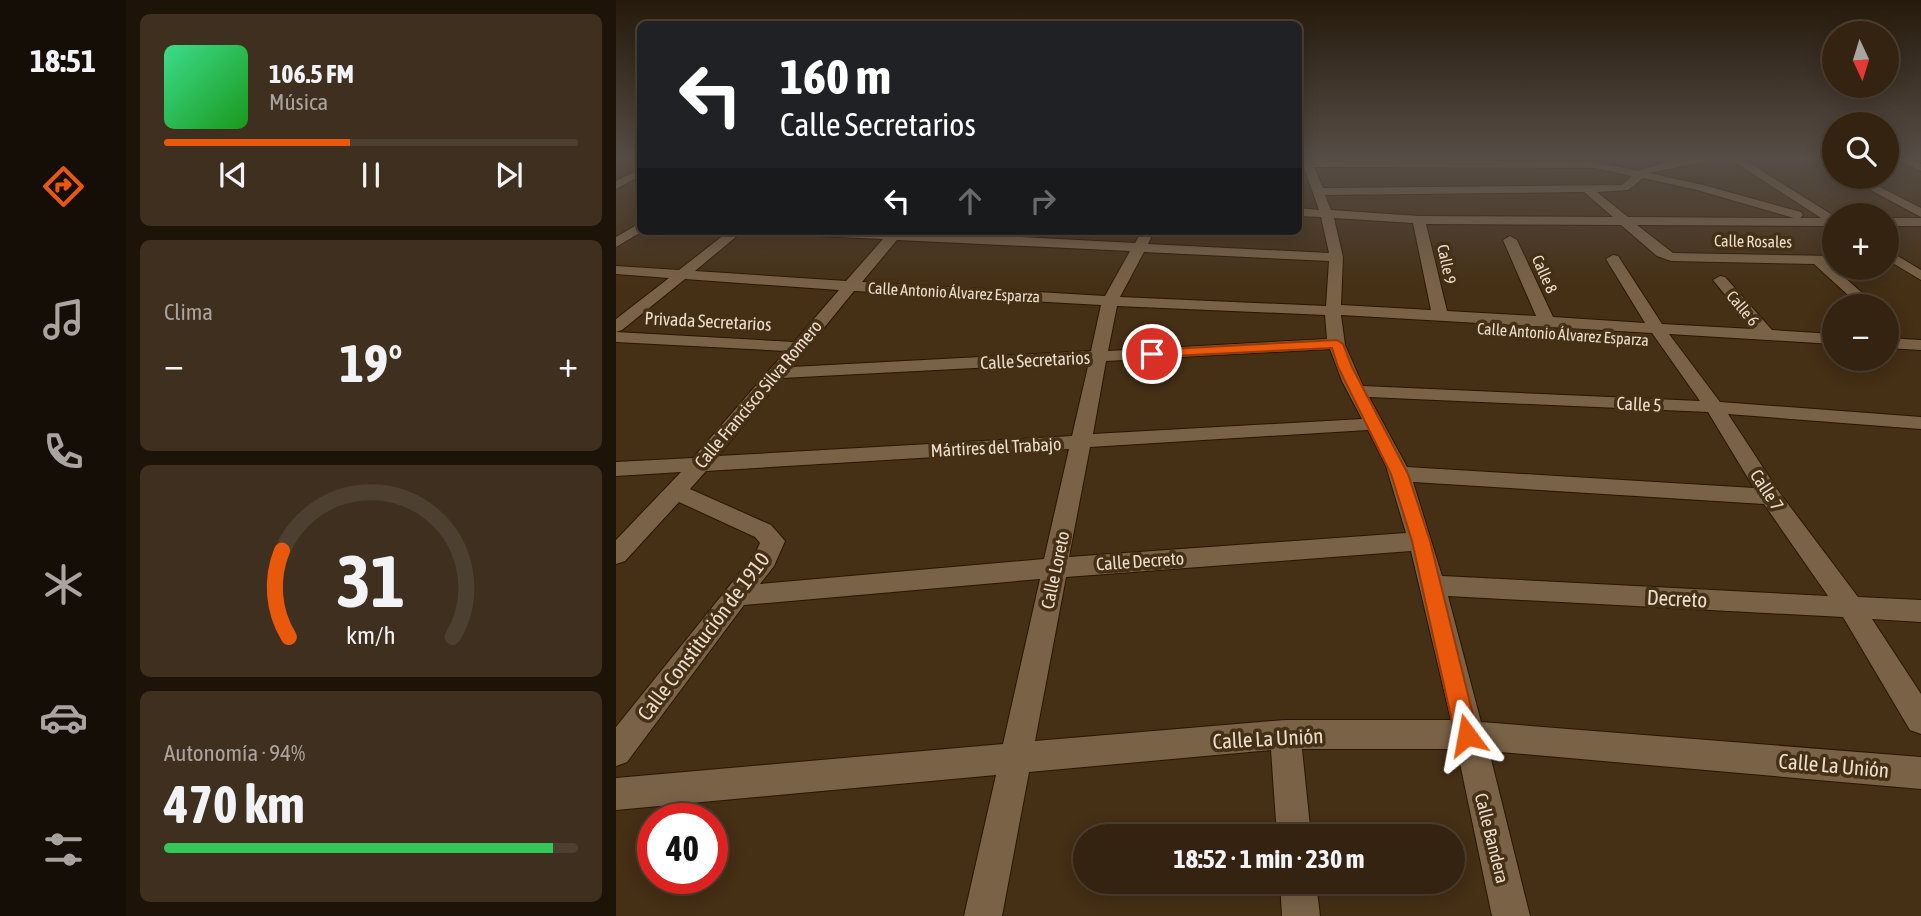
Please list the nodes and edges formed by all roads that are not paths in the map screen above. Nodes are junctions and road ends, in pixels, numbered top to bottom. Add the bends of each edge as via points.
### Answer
1 (1320, 202) junction
2 (1325, 202) edge
3 (1604, 202) edge
4 (1628, 202) edge
5 (1751, 202) edge
6 (1802, 202) edge
7 (1899, 202) edge
8 (1634, 204) junction
9 (1302, 210) edge
10 (1921, 213) edge
11 (1822, 214) edge
12 (1419, 220) junction
13 (1623, 220) junction
14 (1819, 222) joint
15 (1899, 222) edge
16 (1921, 222) edge
17 (637, 229) edge
18 (732, 235) edge
19 (893, 235) edge
20 (944, 235) edge
21 (1144, 239) edge
22 (1510, 240) dead end
23 (616, 243) edge
24 (1335, 257) junction
25 (1612, 259) dead end
26 (1818, 260) junction
27 (1822, 260) edge
28 (1899, 264) edge
29 (616, 270) edge
30 (682, 274) junction
31 (1916, 274) edge
32 (1720, 280) dead end
33 (849, 286) junction
34 (1856, 294) edge
35 (1111, 301) junction
36 (1332, 314) junction
37 (1440, 315) junction
38 (1547, 322) junction
39 (616, 327) edge
40 (1662, 335) junction
41 (1767, 335) junction
42 (616, 337) edge
43 (1822, 338) edge
44 (1337, 344) junction
45 (1899, 344) edge
46 (1921, 345) edge
47 (798, 347) junction
48 (1822, 350) edge
49 (1899, 355) edge
50 (1099, 356) junction
51 (1921, 356) edge
52 (775, 373) junction
53 (1357, 391) junction
54 (1714, 407) junction
55 (1921, 423) edge
56 (1376, 424) junction
57 (1082, 442) junction
58 (699, 464) junction
59 (616, 469) edge
60 (1399, 474) junction
61 (676, 492) junction
62 (1771, 498) junction
63 (1421, 541) junction
64 (616, 555) edge
65 (1055, 568) junction
66 (1432, 585) junction
67 (735, 596) junction
68 (1851, 608) junction
69 (1921, 611) edge
70 (1921, 720) edge
71 (1285, 734) junction
72 (1467, 735) junction
73 (616, 751) edge
74 (1016, 756) junction
75 (1921, 773) edge
76 (616, 794) edge
77 (1293, 824) edge
78 (1299, 894) edge
79 (983, 916) edge
80 (1301, 916) edge
81 (1511, 916) edge

1 - 2 street
1 - 9 street
1 - 12 street
1 - 24 street, Calle Bandera
3 - 13 street
4 - 8 street
5 - 14 street
6 - 11 street
7 - 10 street
8 - 13 street
8 - 14 street
12 - 13 street
12 - 37 street, Calle 9
13 - 26 street, Calle Rosales via 1671,257
15 - 16 street
17 - 23 street
18 - 30 street
19 - 33 street, Calle Francisco Silva Romero
20 - 21 street
21 - 24 street
21 - 35 street, Calle Loreto
22 - 38 street, Calle 8
24 - 36 street, Calle Bandera
25 - 40 street, Calle 7
26 - 27 street, Calle Rosales
26 - 34 street
28 - 31 street
29 - 30 street, Calle Antonio Álvarez Esparza
30 - 33 street, Calle Antonio Álvarez Esparza
30 - 39 street
32 - 41 street, Calle 6
33 - 35 street, Calle Antonio Álvarez Esparza
33 - 47 street, Calle Francisco Silva Romero
35 - 36 street, Calle Antonio Álvarez Esparza
35 - 50 street, Calle Loreto
36 - 37 street, Calle Antonio Álvarez Esparza
36 - 40 street, Calle Antonio Álvarez Esparza
36 - 44 street, Calle Bandera
37 - 38 street, Calle Antonio Álvarez Esparza
38 - 40 street, Calle Antonio Álvarez Esparza
40 - 41 street, Calle Antonio Álvarez Esparza
40 - 48 street, Calle Antonio Álvarez Esparza
40 - 54 street, Calle 7
41 - 43 street, Calle Antonio Álvarez Esparza
42 - 47 street, Privada Secretarios
44 - 50 street, Calle Secretarios
44 - 53 street, Calle Bandera
45 - 46 street
47 - 52 street, Calle Francisco Silva Romero
49 - 51 street
50 - 52 street, Calle Secretarios
50 - 57 street, Calle Loreto
52 - 58 street, Calle Francisco Silva Romero
53 - 54 street, Calle 5
53 - 56 street, Calle Bandera
54 - 55 street, Calle 5
54 - 62 street, Calle 7
56 - 57 street, Mártires del Trabajo
56 - 60 street, Calle Bandera
57 - 58 street, Mártires del Trabajo
57 - 65 street, Calle Loreto
58 - 59 street, Mártires del Trabajo
58 - 61 street, Calle Francisco Silva Romero
60 - 62 street
60 - 63 street, Calle Bandera
61 - 64 street, Calle Francisco Silva Romero
61 - 67 street, Calle Constitución de 1910 via 763,531 773,541 765,559
62 - 68 street, Calle 7
63 - 65 street, Calle Decreto
63 - 66 street, Calle Bandera
65 - 67 street, Calle Decreto
65 - 74 street, Calle Loreto
66 - 68 street, Decreto
66 - 72 street, Calle Bandera
67 - 73 street, Calle Constitución de 1910
68 - 69 street, Decreto
68 - 70 street, Calle 7
71 - 72 street, Calle La Unión
71 - 74 street, Calle La Unión
71 - 77 street
72 - 75 street, Calle La Unión
72 - 81 street, Calle Bandera
74 - 76 street, Calle La Unión
74 - 79 street, Calle Loreto
78 - 80 street

